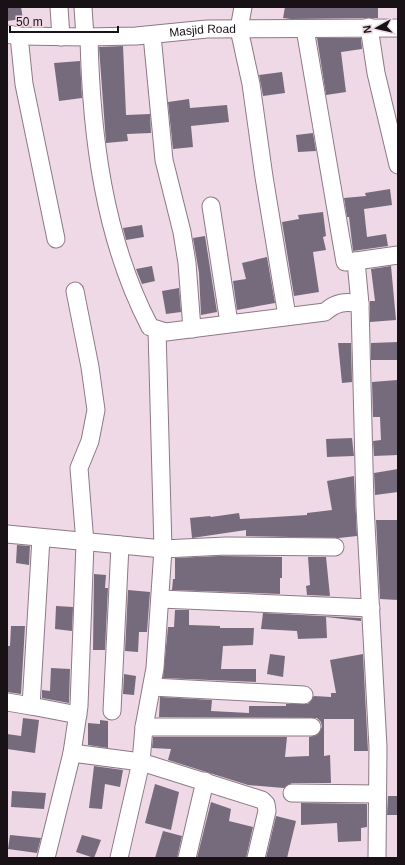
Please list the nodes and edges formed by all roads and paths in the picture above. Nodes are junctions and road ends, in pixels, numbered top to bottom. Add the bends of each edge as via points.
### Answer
1 (59, 7) edge
2 (83, 7) edge
3 (243, 7) edge
4 (369, 27) junction
5 (398, 28) edge
6 (240, 29) junction
7 (305, 29) junction
8 (13, 35) edge
9 (152, 35) junction
10 (61, 37) junction
11 (87, 37) junction
12 (398, 165) edge
13 (211, 206) dead end
14 (56, 239) dead end
15 (398, 255) edge
16 (356, 261) junction
17 (75, 291) dead end
18 (360, 304) junction
19 (287, 316) junction
20 (230, 323) junction
21 (192, 328) junction
22 (157, 330) junction
23 (7, 534) edge
24 (41, 538) junction
25 (85, 543) junction
26 (120, 545) junction
27 (335, 547) dead end
28 (163, 549) junction
29 (160, 599) junction
30 (371, 608) junction
31 (152, 687) junction
32 (304, 695) dead end
33 (7, 702) edge
34 (31, 706) junction
35 (112, 711) dead end
36 (78, 715) junction
37 (144, 727) junction
38 (312, 727) dead end
39 (72, 753) junction
40 (141, 762) junction
41 (205, 781) junction
42 (292, 793) dead end
43 (377, 794) junction
44 (46, 858) edge
45 (118, 858) edge
46 (187, 858) edge
47 (256, 858) edge
48 (377, 858) edge

1 - 10 street
2 - 11 street
3 - 6 street
4 - 5 street, Masjid Road
4 - 7 street, Masjid Road
4 - 12 street via 376,73
6 - 7 street, Masjid Road
6 - 9 street, Masjid Road via 207,29
6 - 19 street
7 - 16 street via 345,262
8 - 10 street, Masjid Road
8 - 14 street
9 - 11 street, Masjid Road
9 - 21 street via 164,160 182,232
10 - 11 street, Masjid Road
11 - 22 street via 97,153 118,252 139,306 150,327
13 - 20 street
15 - 16 street
16 - 18 street
17 - 25 street via 96,410 90,441 79,468
18 - 19 street via 348,301 333,305 326,312
18 - 30 street via 365,506
19 - 20 street
20 - 21 street
21 - 22 street via 166,332
22 - 28 street
23 - 24 street
24 - 25 street
24 - 34 street
25 - 26 street
25 - 36 street
26 - 28 street
26 - 35 street
27 - 28 street via 226,546
28 - 29 street
29 - 30 street
29 - 31 street
30 - 43 street via 378,747
31 - 32 street
31 - 37 street
33 - 34 street
34 - 36 street
36 - 39 street
37 - 38 street
37 - 40 street
39 - 40 street
39 - 44 street
40 - 41 street
40 - 45 street
41 - 46 street
41 - 47 street via 262,800 266,804 267,811
42 - 43 street
43 - 48 street

